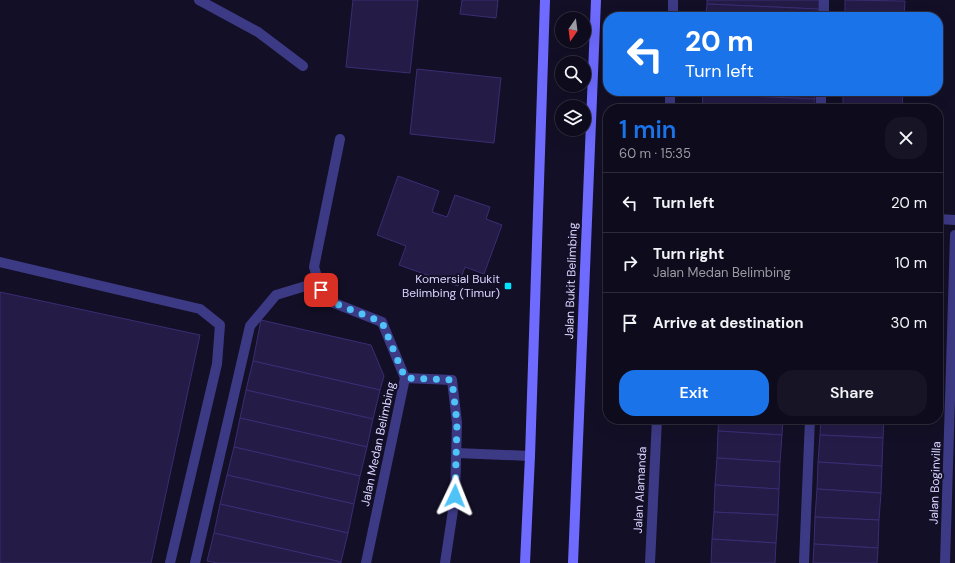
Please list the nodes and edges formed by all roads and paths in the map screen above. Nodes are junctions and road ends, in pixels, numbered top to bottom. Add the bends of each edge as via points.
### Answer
1 (199, 0) edge
2 (545, 0) edge
3 (596, 0) edge
4 (673, 0) edge
5 (824, 0) edge
6 (673, 12) edge
7 (824, 12) edge
8 (303, 66) dead end
9 (340, 138) dead end
10 (943, 219) edge
11 (955, 220) edge
12 (955, 235) edge
13 (0, 262) edge
14 (318, 282) junction
15 (405, 378) junction
16 (657, 424) edge
17 (810, 424) edge
18 (457, 453) junction
19 (530, 456) junction
20 (950, 552) edge
21 (170, 563) edge
22 (195, 563) edge
23 (366, 563) edge
24 (445, 563) edge
25 (525, 563) edge
26 (573, 563) edge
27 (650, 563) edge
28 (804, 563) edge
29 (945, 563) edge

1 - 8 street via 258,32
2 - 19 main road
3 - 26 main road, Jalan Bukit Belimbing
4 - 6 street
5 - 7 street
9 - 14 street, Jalan Medan Belimbing via 314,267
10 - 11 street
12 - 20 street, Jalan Boginvilla
13 - 21 street via 200,309 220,325 217,364
14 - 15 street, Jalan Medan Belimbing via 324,299 382,322
14 - 22 street via 276,295 250,326
15 - 18 street via 452,380 457,423
15 - 23 street, Jalan Medan Belimbing
16 - 27 street, Jalan Alamanda
17 - 28 street
18 - 19 street
18 - 24 street via 455,496
19 - 25 main road
20 - 29 street, Jalan Boginvilla

